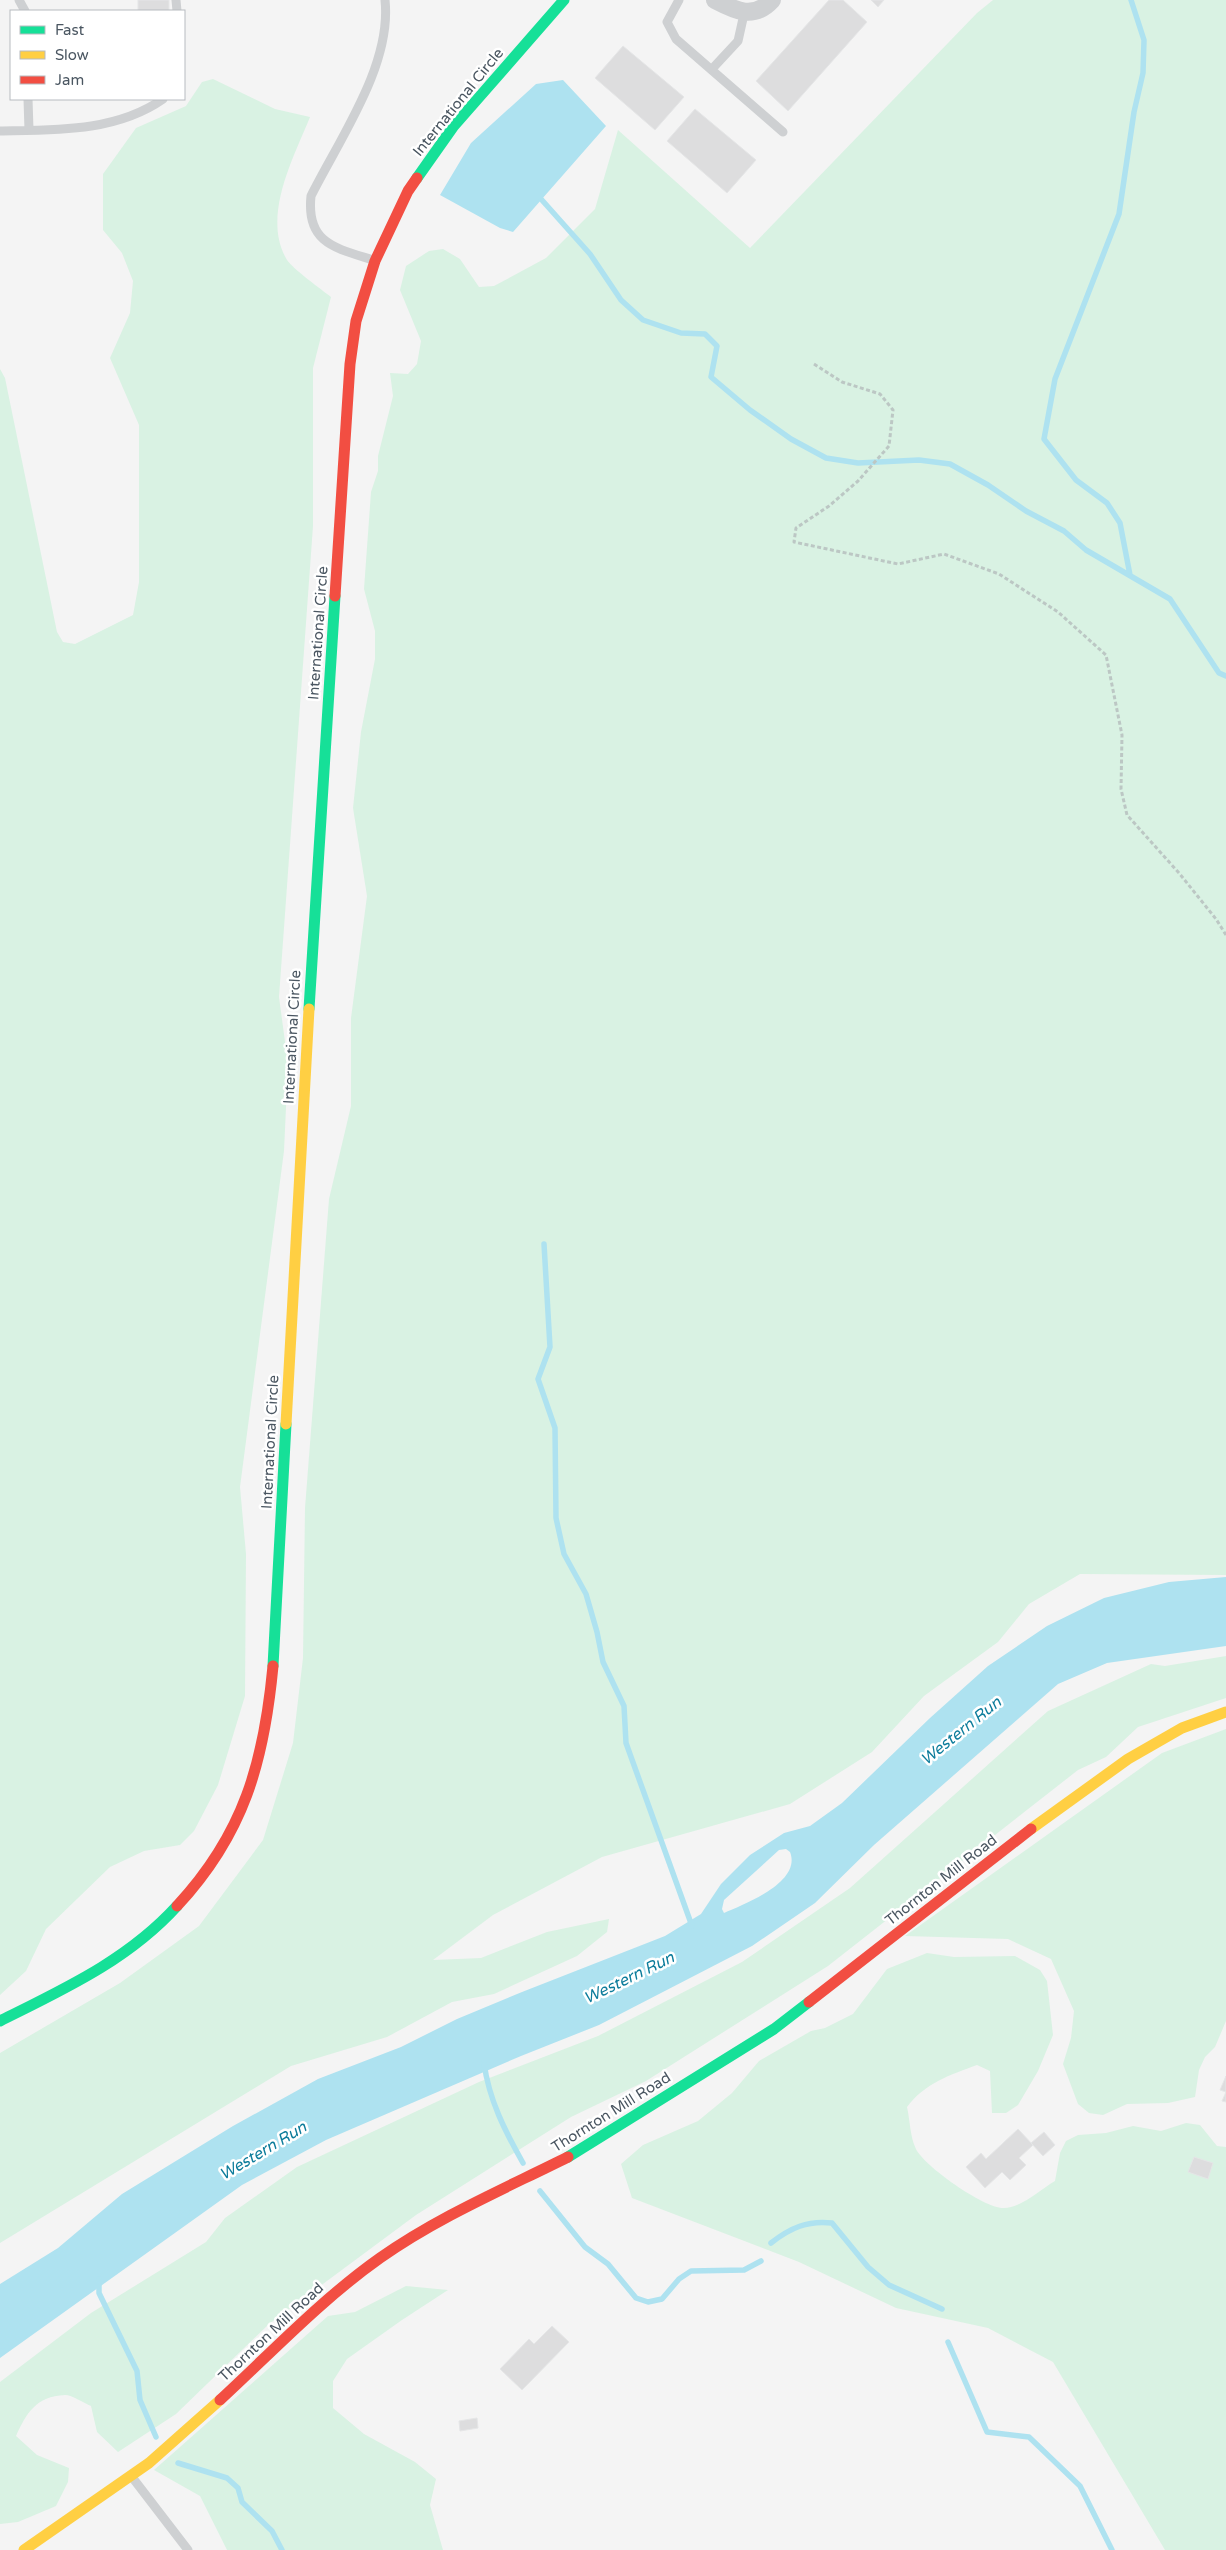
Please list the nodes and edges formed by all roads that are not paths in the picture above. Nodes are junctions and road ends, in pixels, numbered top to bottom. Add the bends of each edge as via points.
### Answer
1 (385, 0) edge
2 (564, 0) edge
3 (679, 0) edge
4 (715, 0) edge
5 (772, 0) edge
6 (744, 14) junction
7 (712, 69) junction
8 (28, 100) edge
9 (161, 100) edge
10 (29, 130) junction
11 (0, 131) edge
12 (783, 132) dead end
13 (375, 261) junction
14 (1226, 1712) edge
15 (0, 2020) edge
16 (131, 2476) junction
17 (24, 2550) edge
18 (188, 2550) edge

1 - 13 lane via 387,15 375,72 311,196 310,212 315,230 327,243
2 - 13 street, International Circle via 430,157 408,191
3 - 7 lane via 667,22 676,39
4 - 6 street
5 - 6 street via 756,11
6 - 7 lane via 738,41
7 - 12 lane
8 - 10 lane
9 - 10 lane via 122,119 98,126
10 - 11 lane
13 - 15 street, International Circle via 356,321 350,364 306,1057 274,1658 263,1744 242,1812 206,1874 178,1906 150,1934 114,1961
14 - 16 street, Thornton Mill Road via 1182,1728 1128,1759 1056,1810 774,2028 568,2157 433,2224 380,2258 333,2294 193,2426
16 - 17 street, Thornton Mill Road
16 - 18 lane

